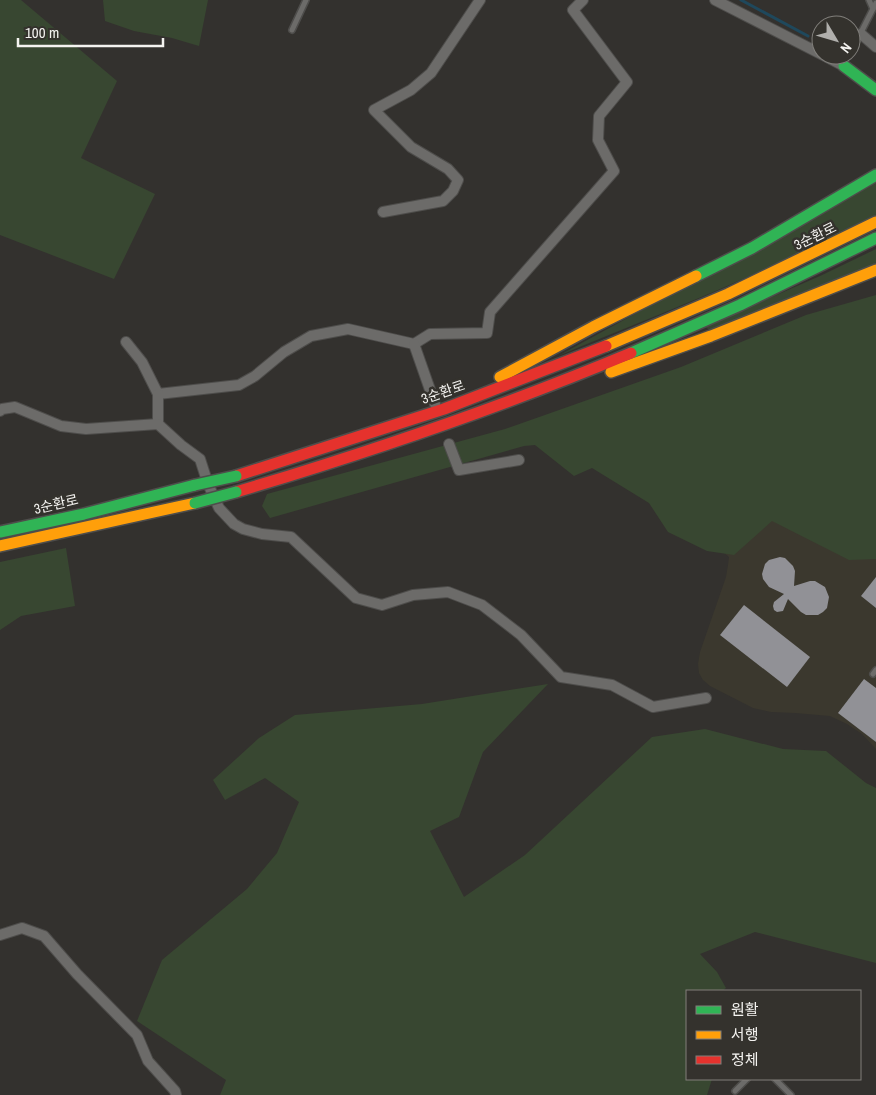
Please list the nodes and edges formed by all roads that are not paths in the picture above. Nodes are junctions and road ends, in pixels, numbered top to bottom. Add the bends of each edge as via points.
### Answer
1 (306, 0) edge
2 (480, 0) edge
3 (583, 0) edge
4 (715, 0) edge
5 (869, 0) edge
6 (875, 6) edge
7 (292, 30) dead end
8 (861, 32) edge
9 (861, 35) edge
10 (876, 47) edge
11 (811, 48) edge
12 (844, 66) edge
13 (876, 90) edge
14 (876, 175) edge
15 (383, 212) dead end
16 (876, 222) edge
17 (876, 238) edge
18 (876, 270) edge
19 (126, 342) dead end
20 (414, 344) junction
21 (158, 394) junction
22 (433, 408) junction
23 (0, 411) edge
24 (158, 424) junction
25 (449, 444) dead end
26 (370, 450) junction
27 (518, 460) dead end
28 (0, 532) edge
29 (0, 546) edge
30 (706, 698) dead end
31 (0, 935) edge
32 (746, 1080) edge
33 (776, 1080) edge
34 (735, 1090) dead end
35 (176, 1095) edge
36 (791, 1095) edge

1 - 7 lane
2 - 15 street via 431,73 411,90 374,110 411,147 458,180 453,191 443,201
3 - 20 street via 573,10 627,82 600,116 598,140 614,172 490,312 487,333 430,334
4 - 11 street
5 - 6 lane
6 - 8 lane
9 - 10 street
12 - 13 main road
14 - 22 main road via 752,248
16 - 22 main road, 3순환로 via 748,285 644,331
17 - 26 main road via 657,342 508,403
18 - 26 main road via 648,360
19 - 21 street via 142,362
20 - 21 street via 348,329 311,336 239,385
20 - 22 street
21 - 24 street
22 - 28 main road, 3순환로, bridge via 236,476
23 - 24 street via 15,407 61,426 86,429
24 - 30 street via 200,459 219,508 234,524 243,530 291,537 356,598 382,605 413,595 448,592 482,605 521,634 561,677 612,685 653,707
25 - 27 street via 459,470
26 - 29 main road, bridge via 236,492
31 - 35 street via 22,928 44,936 137,1035 148,1061
32 - 34 lane
33 - 36 lane

